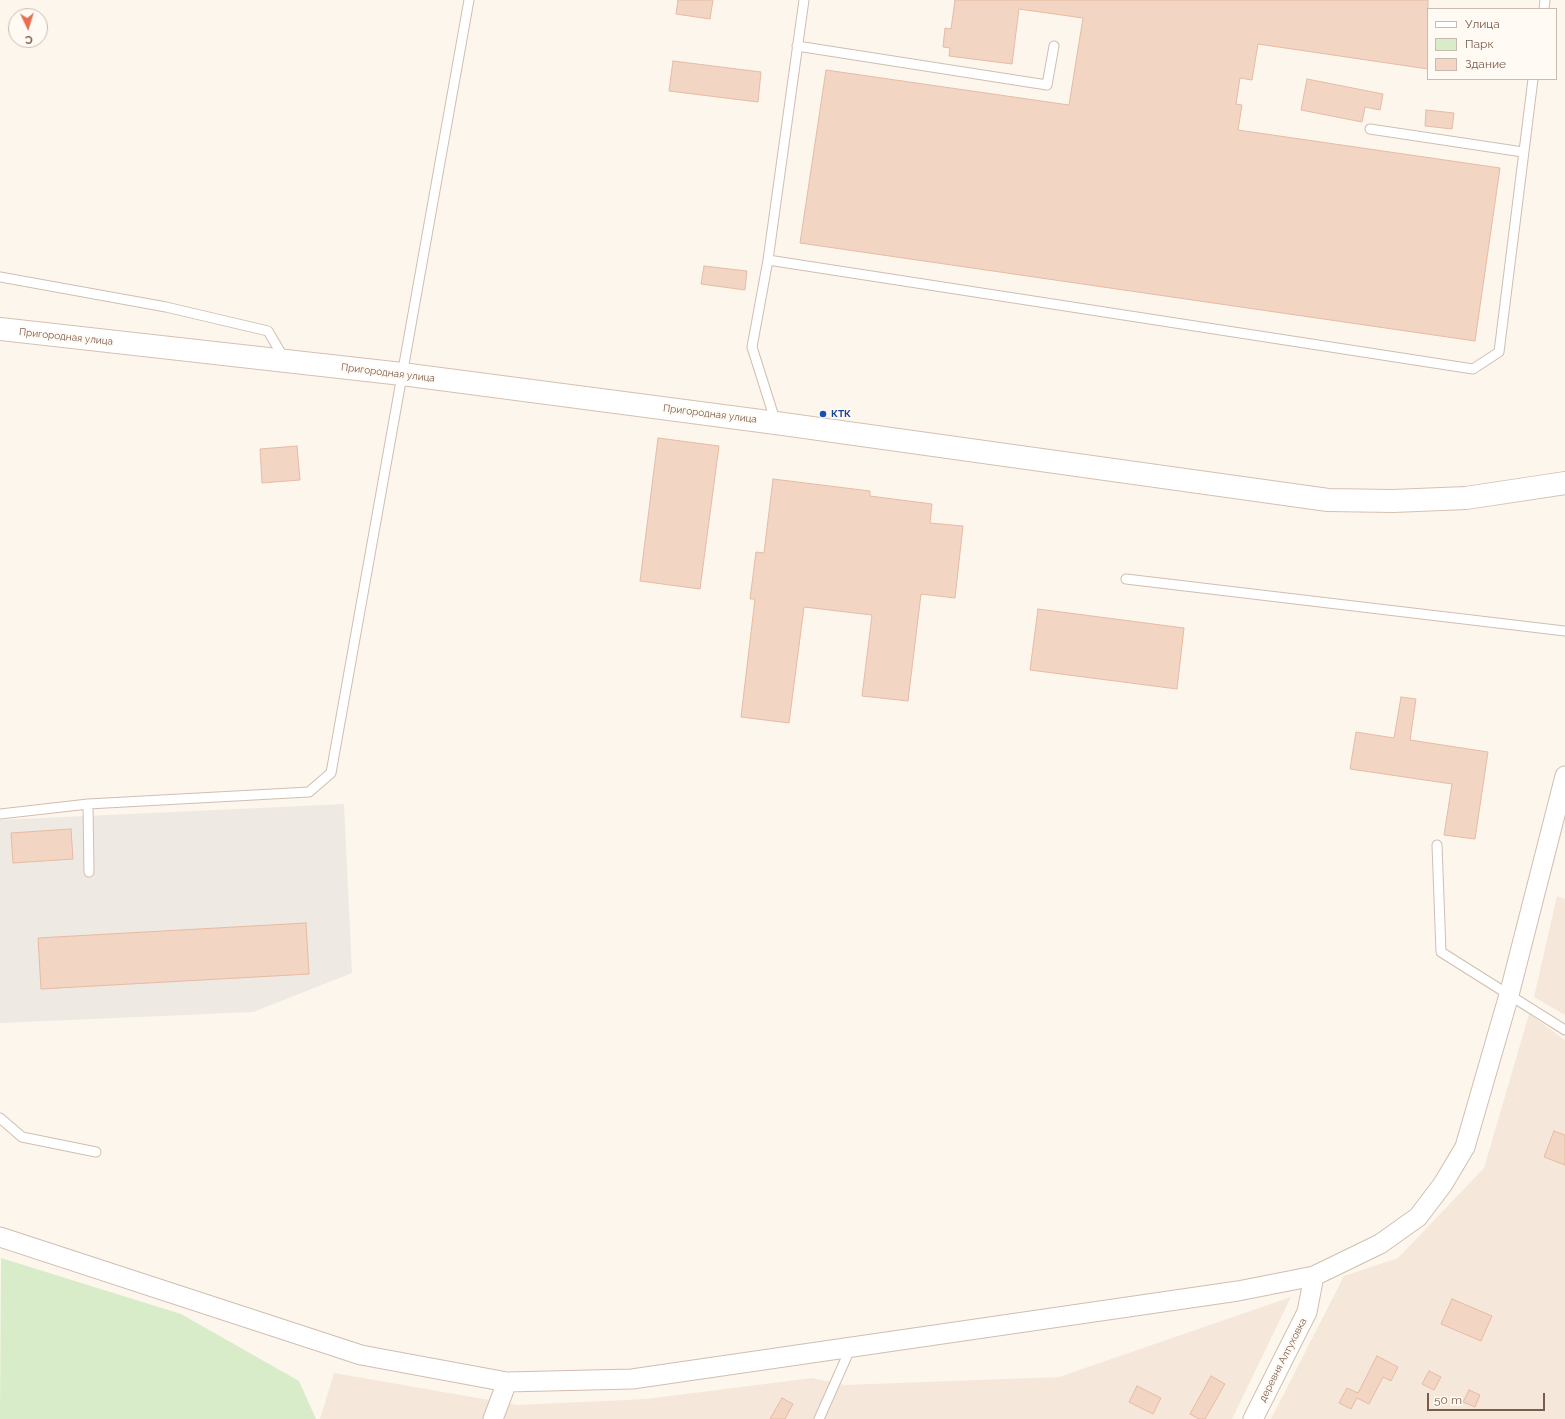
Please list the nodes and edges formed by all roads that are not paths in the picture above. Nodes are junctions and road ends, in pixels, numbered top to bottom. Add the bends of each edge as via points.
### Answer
1 (469, 0) edge
2 (804, 0) edge
3 (797, 46) junction
4 (1054, 46) dead end
5 (1533, 80) edge
6 (1370, 129) dead end
7 (1523, 152) junction
8 (768, 260) junction
9 (0, 277) edge
10 (0, 329) edge
11 (286, 361) junction
12 (402, 374) junction
13 (776, 423) junction
14 (1565, 483) edge
15 (1126, 579) dead end
16 (1565, 632) edge
17 (1565, 776) edge
18 (88, 804) junction
19 (0, 814) edge
20 (1437, 845) dead end
21 (89, 872) dead end
22 (1509, 995) junction
23 (1565, 1030) edge
24 (0, 1118) edge
25 (96, 1152) dead end
26 (0, 1237) edge
27 (1314, 1276) junction
28 (851, 1347) junction
29 (507, 1382) junction
30 (493, 1419) edge
31 (819, 1419) edge
32 (1253, 1419) edge

1 - 12 lane
2 - 3 lane
3 - 4 lane via 1047,85
3 - 8 lane
5 - 7 lane
6 - 7 lane
7 - 8 lane via 1499,352 1473,369
8 - 13 lane via 752,347
9 - 11 lane via 166,307 268,331
10 - 11 street, Пригородная улица
11 - 12 street, Пригородная улица
12 - 13 street, Пригородная улица
12 - 18 lane via 331,773 309,792
13 - 14 street, Пригородная улица via 1328,500 1466,498
15 - 16 lane
17 - 22 street
18 - 19 lane
18 - 21 lane
20 - 22 lane via 1441,952
22 - 23 lane
22 - 27 street via 1465,1147 1443,1184 1418,1217 1380,1244
24 - 25 lane via 22,1137
26 - 29 street via 361,1355
27 - 28 street via 1238,1291
27 - 32 street, деревня Алтуховка via 1307,1312
28 - 29 street via 632,1379
28 - 31 lane
29 - 30 street

